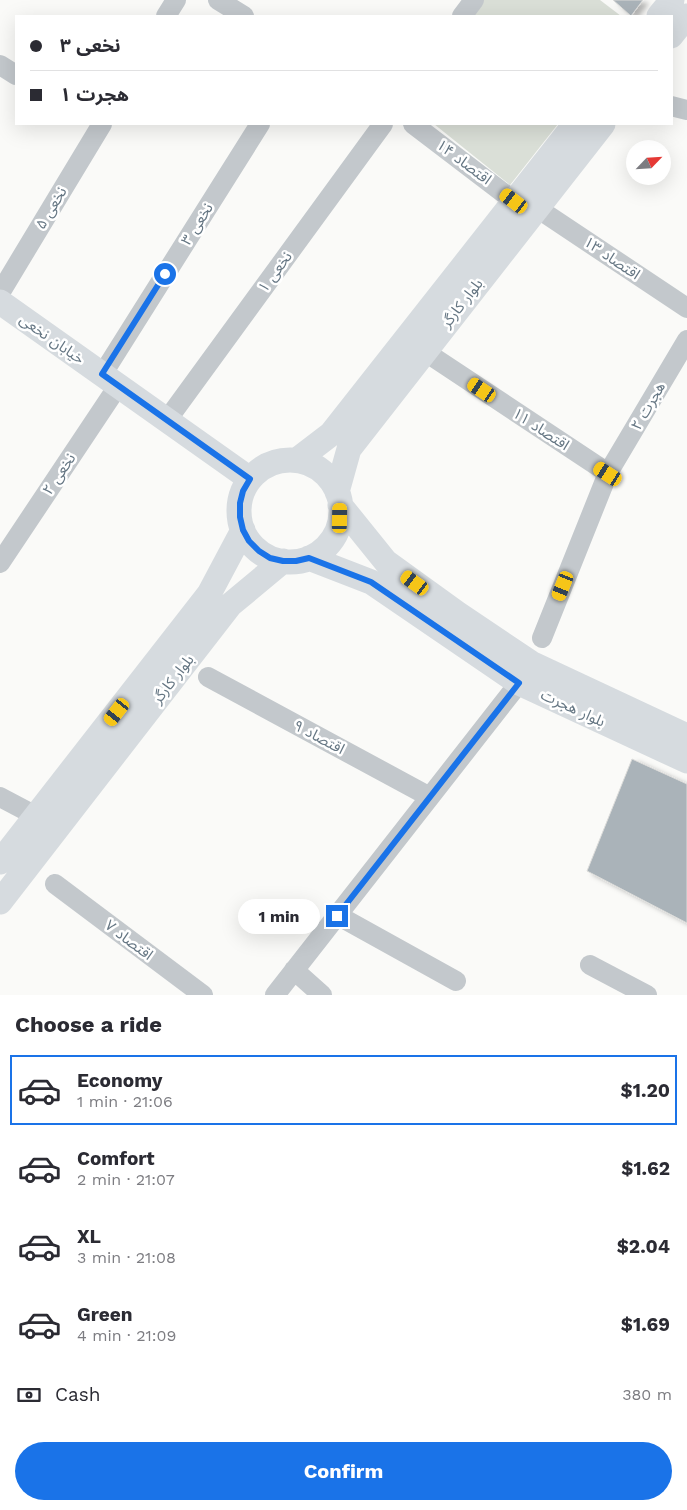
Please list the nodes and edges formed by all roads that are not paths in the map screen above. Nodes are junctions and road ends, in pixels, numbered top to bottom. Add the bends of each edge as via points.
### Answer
1 (176, 0) edge
2 (218, 0) edge
3 (474, 0) edge
4 (672, 0) edge
5 (167, 15) edge
6 (242, 15) edge
7 (463, 15) edge
8 (660, 15) edge
9 (687, 16) edge
10 (673, 34) edge
11 (0, 65) edge
12 (15, 74) edge
13 (673, 106) edge
14 (687, 110) edge
15 (100, 125) edge
16 (259, 125) edge
17 (383, 125) edge
18 (414, 125) edge
19 (574, 125) edge
20 (602, 125) edge
21 (526, 204) junction
22 (0, 293) edge
23 (0, 302) edge
24 (687, 308) edge
25 (687, 340) edge
26 (424, 351) junction
27 (110, 380) junction
28 (166, 420) junction
29 (297, 460) junction
30 (608, 474) junction
31 (250, 479) junction
32 (338, 498) junction
33 (243, 530) junction
34 (309, 558) junction
35 (283, 561) junction
36 (0, 563) edge
37 (542, 638) dead end
38 (208, 677) dead end
39 (519, 683) junction
40 (687, 736) edge
41 (687, 762) edge
42 (0, 797) edge
43 (430, 797) junction
44 (36, 816) junction
45 (0, 862) edge
46 (55, 884) dead end
47 (0, 902) edge
48 (337, 916) junction
49 (590, 965) dead end
50 (294, 970) junction
51 (456, 981) dead end
52 (204, 995) edge
53 (275, 995) edge
54 (322, 995) edge
55 (647, 995) edge

1 - 5 street
2 - 6 street
3 - 7 street
4 - 8 main road
9 - 10 main road
11 - 12 street
13 - 14 street
15 - 22 street, نخعی ۵
16 - 27 street, نخعی ۳
17 - 28 street, نخعی ۱
18 - 21 street, اقتصاد ۱۴
19 - 21 main road, بلوار کارگر
20 - 21 main road, بلوار کارگر
21 - 24 street, اقتصاد ۱۳
21 - 26 main road, بلوار کارگر
21 - 29 main road, بلوار کارگر via 332,434
23 - 27 main road, خیابان نخعی
25 - 30 street, هجرت ۲
26 - 30 street, اقتصاد ۱۱
26 - 32 main road, بلوار کارگر via 348,449
27 - 28 main road, خیابان نخعی
27 - 36 street, ۲ نخعی
28 - 31 main road, خیابان نخعی
29 - 31 main road via 271,464
29 - 32 main road via 321,471 330,480
30 - 37 street, هجرت ۲
31 - 33 main road via 240,503
32 - 34 main road via 340,518 337,531 325,547
32 - 40 main road, بلوار هجرت via 386,562 522,658
33 - 35 main road via 259,551
33 - 44 main road, بلوار کارگر via 209,594
34 - 35 main road
34 - 39 main road, بلوار هجرت via 371,582
35 - 47 main road, بلوار کارگر via 230,605
38 - 43 street, اقتصاد ۹
39 - 41 main road, بلوار هجرت
39 - 43 street
42 - 44 street
43 - 48 street
44 - 45 main road, بلوار کارگر
46 - 52 street, اقتصاد ۷
48 - 50 street
48 - 51 street
49 - 55 street
50 - 53 street
50 - 54 street

